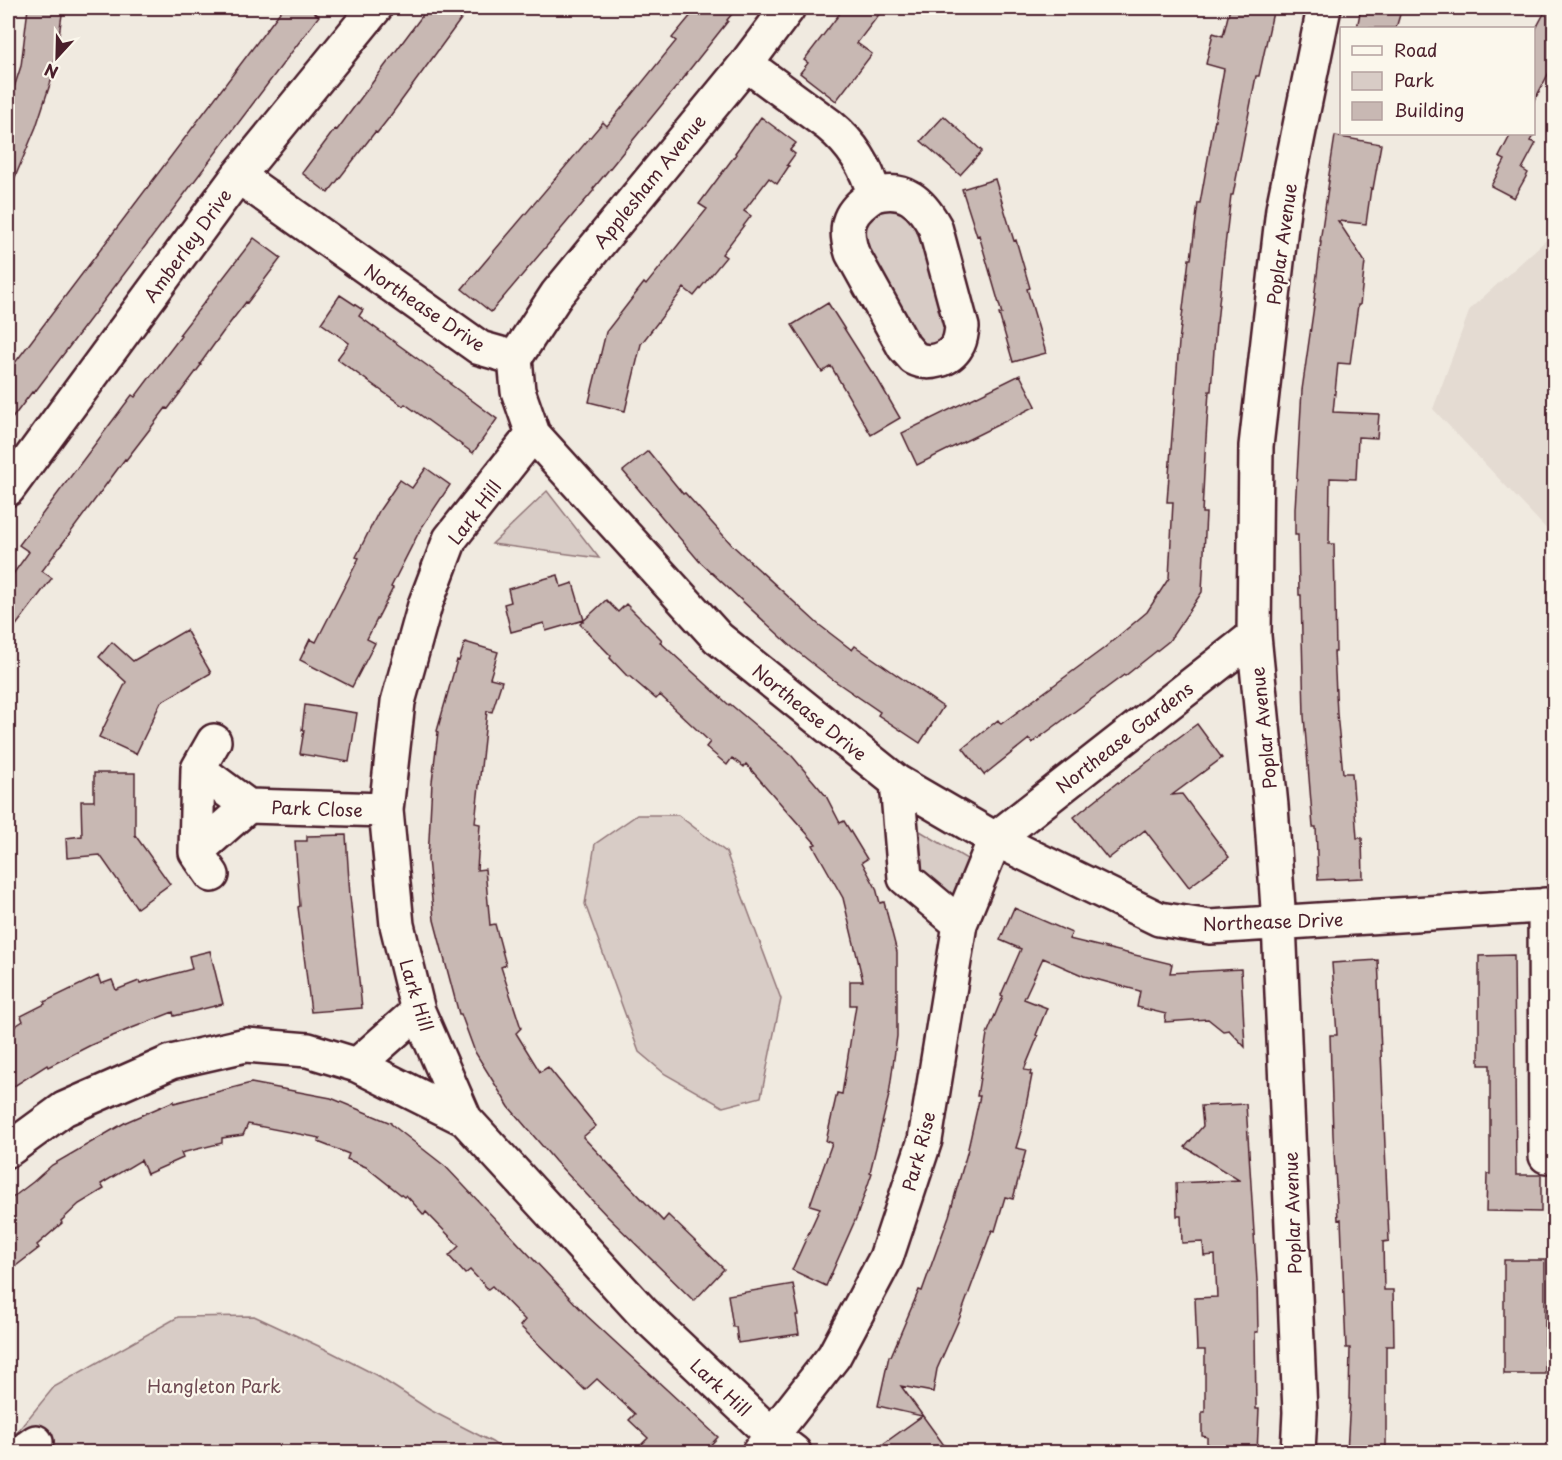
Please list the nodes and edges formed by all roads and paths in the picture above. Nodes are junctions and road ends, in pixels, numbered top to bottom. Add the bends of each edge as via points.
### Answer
1 (375, 8) edge
2 (788, 8) edge
3 (1324, 8) edge
4 (746, 64) junction
5 (238, 176) junction
6 (874, 195) junction
7 (515, 358) junction
8 (534, 434) junction
9 (8, 489) edge
10 (1254, 636) junction
11 (214, 741) dead end
12 (198, 769) junction
13 (897, 782) junction
14 (248, 806) junction
15 (386, 810) junction
16 (995, 839) junction
17 (1550, 905) edge
18 (1279, 923) junction
19 (960, 924) junction
20 (418, 1011) junction
21 (357, 1065) junction
22 (465, 1119) junction
23 (8, 1150) edge
24 (1545, 1156) dead end
25 (775, 1447) edge
26 (1298, 1452) edge

1 - 5 street, Amberley Drive
2 - 4 street, Applesham Avenue
3 - 10 street, Poplar Avenue via 1283,209 1256,446
4 - 6 street via 841,135 864,167
4 - 7 street, Applesham Avenue via 557,294
5 - 7 street, Northease Drive via 480,348
5 - 9 street, Amberley Drive
6 - 6 street via 892,192 911,198 935,228 962,327 957,347 942,359 923,361 904,347 852,253 848,239 851,217
7 - 8 street, Northease Drive via 518,391
8 - 13 street, Northease Drive via 717,638
8 - 15 street, Lark Hill via 450,539 425,605 398,702
10 - 16 street, Northease Gardens
10 - 18 street, Poplar Avenue
11 - 12 street, Park Close
12 - 14 street, Park Close
12 - 14 street, Park Close via 204,864
13 - 16 street, Northease Drive
13 - 19 street via 904,878
14 - 15 street, Park Close
15 - 20 street, Lark Hill via 396,925
16 - 18 street, Northease Drive via 1160,919 1210,927
16 - 19 street, Park Rise
17 - 18 street, Northease Drive
17 - 24 street
18 - 26 street, Poplar Avenue via 1300,1412
19 - 25 street, Park Rise via 925,1140 886,1258 834,1356
20 - 21 street
20 - 22 street, Lark Hill
21 - 22 street
21 - 23 street via 308,1050 246,1045 171,1062 64,1109
22 - 25 street, Lark Hill via 643,1313

